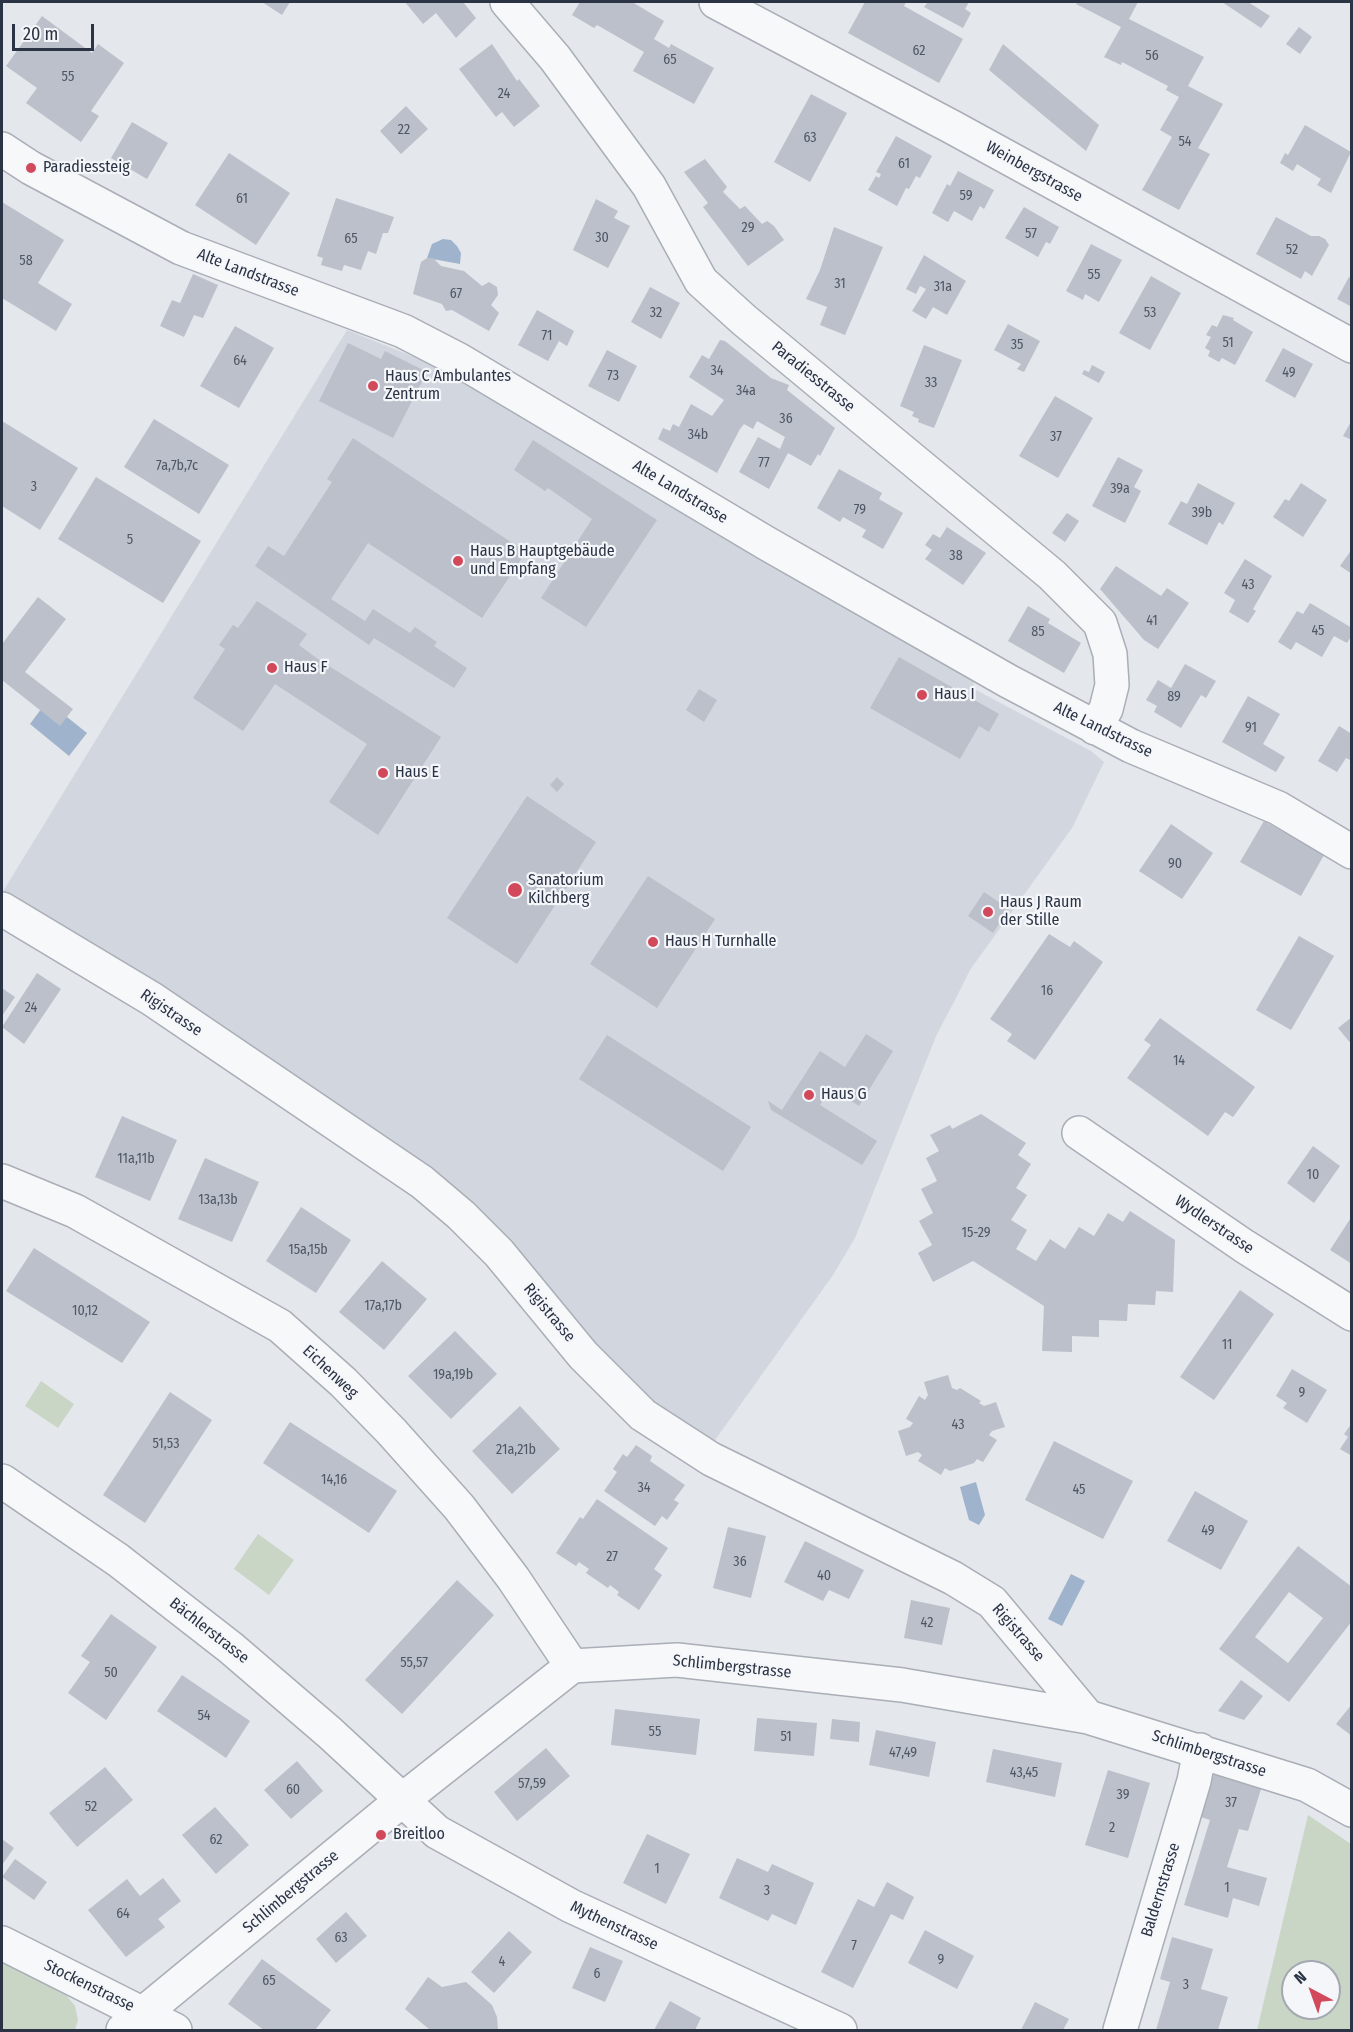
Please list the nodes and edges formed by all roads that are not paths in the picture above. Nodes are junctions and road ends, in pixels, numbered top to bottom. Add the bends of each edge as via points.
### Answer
1 (507, 2) edge
2 (716, 2) edge
3 (2, 149) edge
4 (1352, 346) edge
5 (1095, 728) junction
6 (1346, 838) edge
7 (2, 909) edge
8 (1079, 1133) dead end
9 (2, 1181) edge
10 (1352, 1314) edge
11 (2, 1481) edge
12 (572, 1666) junction
13 (1088, 1716) junction
14 (1200, 1750) junction
15 (401, 1801) junction
16 (1352, 1810) edge
17 (2, 1943) edge
18 (134, 2022) edge
19 (175, 2031) edge
20 (840, 2031) edge
21 (1120, 2031) edge

1 - 5 street, Paradiesstrasse via 555,58 649,186 701,281 1052,575 1100,623 1110,654 1112,685 1106,709
2 - 4 street, Weinbergstrasse
3 - 5 street, Alte Landstrasse via 182,248 403,331 459,360 776,548
5 - 6 street, Alte Landstrasse
7 - 13 street, Rigistrasse via 152,999 422,1182 499,1253 583,1355 643,1415 711,1459 953,1578 992,1602
8 - 10 street, Wydlerstrasse via 1244,1246
9 - 12 street, Eichenweg via 75,1211 280,1326 343,1382 459,1507
11 - 15 street, Bächlerstrasse via 118,1560 231,1648 330,1733
12 - 13 street, Schlimbergstrasse via 677,1660 902,1685
12 - 15 street, Schlimbergstrasse
13 - 14 street, Schlimbergstrasse
14 - 16 street, Schlimbergstrasse via 1307,1785
14 - 21 street, Baldernstrasse
15 - 18 street, Schlimbergstrasse
15 - 20 street, Mythenstrasse via 437,1832 571,1906
17 - 18 street, Stockenstrasse
18 - 19 street, Stockenstrasse

